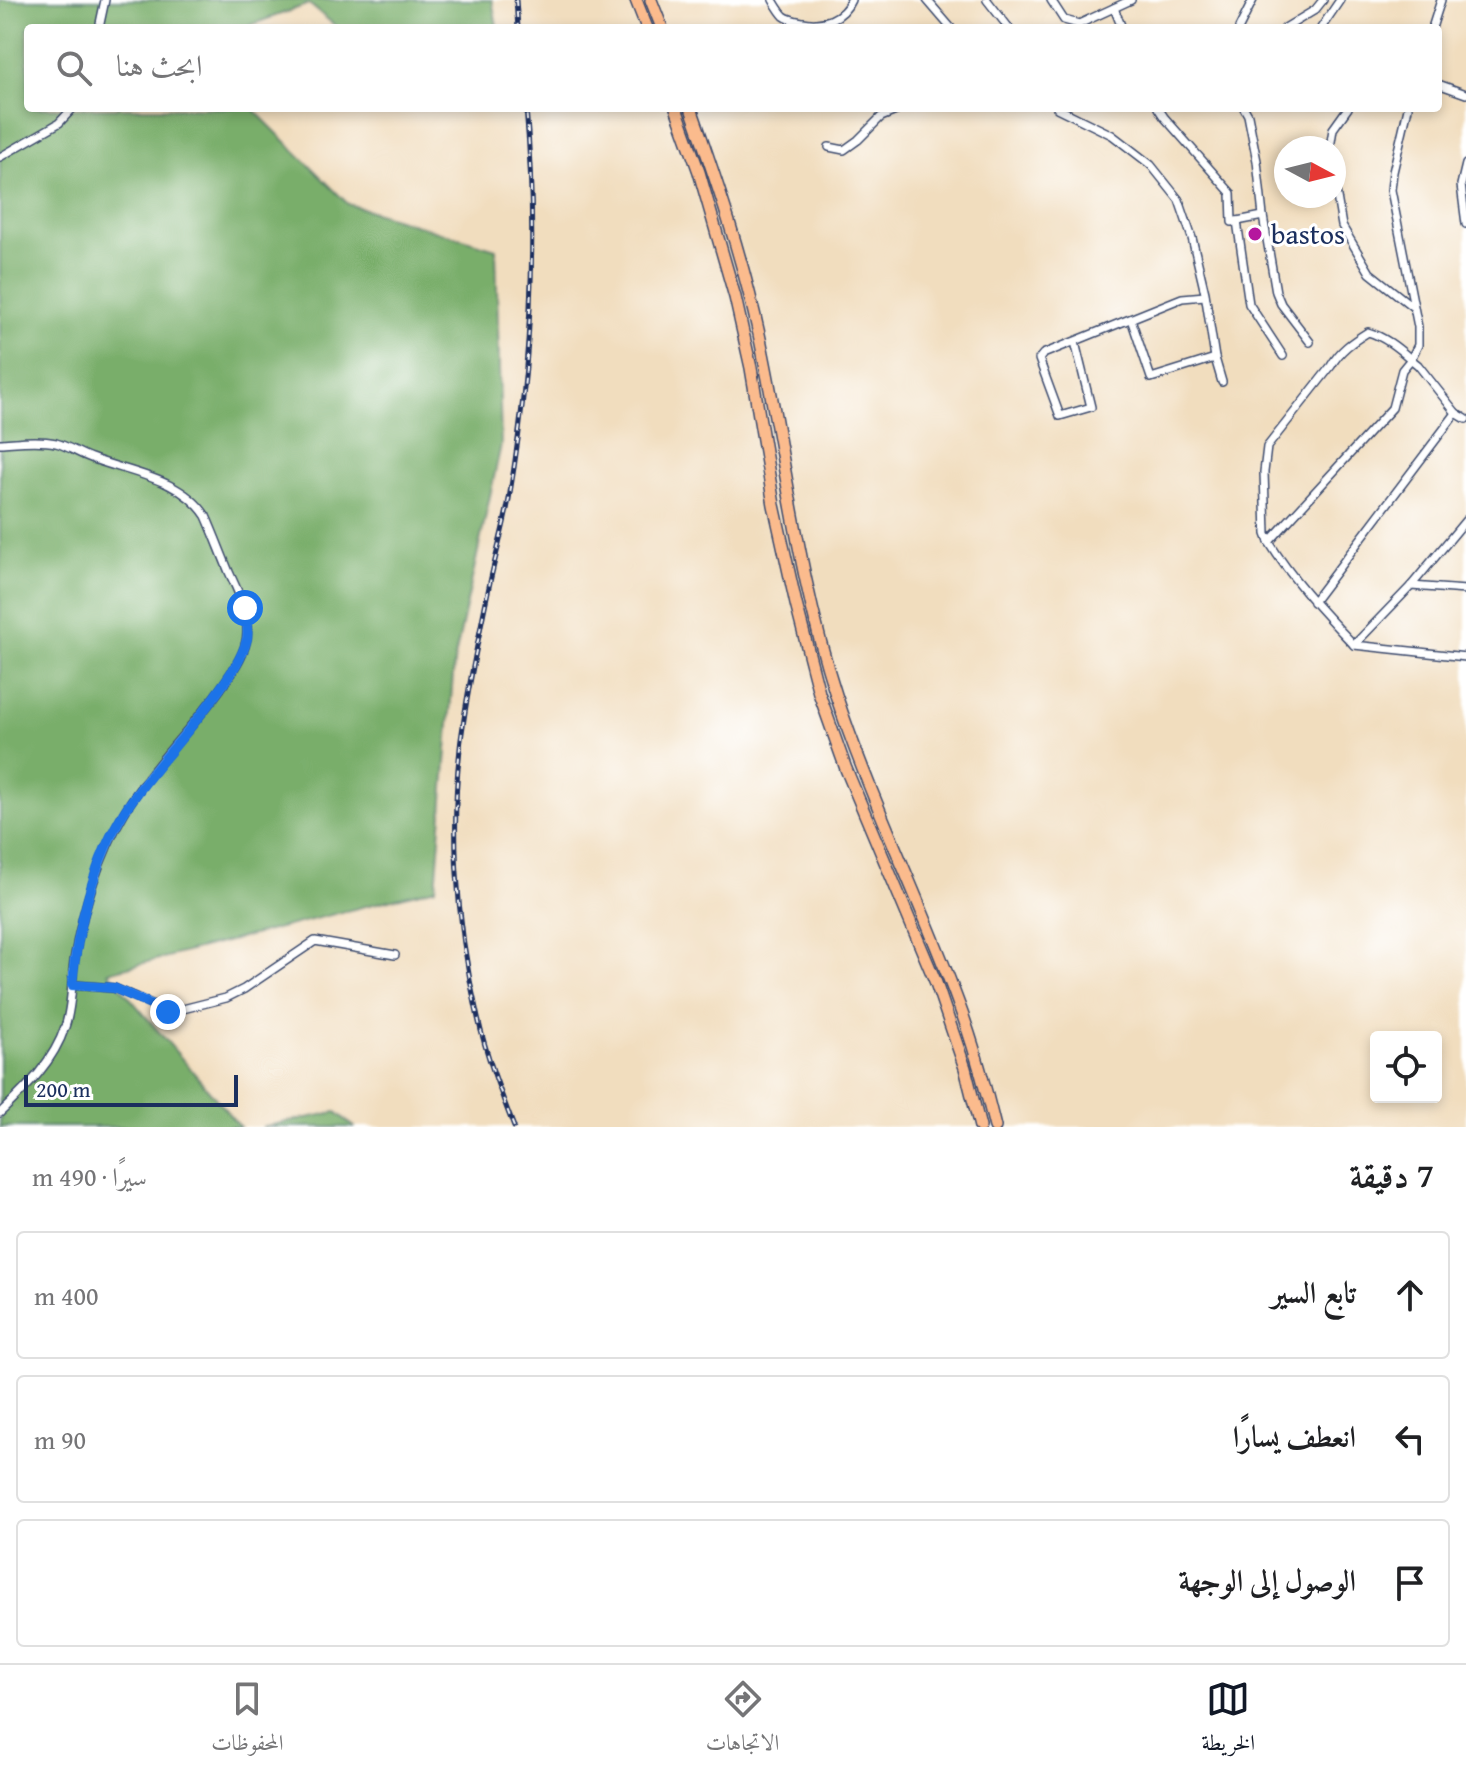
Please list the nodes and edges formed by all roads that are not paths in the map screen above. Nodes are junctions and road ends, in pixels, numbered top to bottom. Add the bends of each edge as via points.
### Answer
1 (105, 0) edge
2 (636, 0) edge
3 (651, 0) edge
4 (773, 0) edge
5 (851, 0) edge
6 (927, 0) edge
7 (987, 0) edge
8 (1051, 0) edge
9 (1131, 0) edge
10 (1253, 0) edge
11 (1323, 0) edge
12 (1340, 0) edge
13 (1441, 0) edge
14 (1114, 8) junction
15 (100, 24) edge
16 (645, 24) edge
17 (660, 24) edge
18 (948, 24) edge
19 (1006, 24) edge
20 (1120, 24) edge
21 (1241, 24) edge
22 (1292, 24) edge
23 (1324, 24) edge
24 (1433, 24) edge
25 (1442, 85) edge
26 (1466, 94) edge
27 (69, 112) edge
28 (677, 112) edge
29 (692, 112) edge
30 (893, 112) edge
31 (1065, 112) edge
32 (1161, 112) edge
33 (1246, 112) edge
34 (1345, 112) edge
35 (1407, 112) edge
36 (1332, 136) edge
37 (829, 147) dead end
38 (0, 157) edge
39 (1466, 164) edge
40 (1339, 208) edge
41 (1263, 216) junction
42 (1237, 221) junction
43 (1466, 224) edge
44 (1205, 296) junction
45 (1414, 308) junction
46 (1131, 319) junction
47 (1075, 342) junction
48 (1310, 342) dead end
49 (1283, 356) dead end
50 (1215, 358) junction
51 (1411, 359) junction
52 (1222, 382) dead end
53 (1456, 413) junction
54 (1466, 419) edge
55 (0, 443) edge
56 (1466, 520) edge
57 (1269, 542) junction
58 (1411, 586) junction
59 (1466, 590) edge
60 (1313, 602) junction
61 (1354, 645) junction
62 (1466, 657) edge
63 (395, 955) dead end
64 (72, 985) junction
65 (0, 1113) edge
66 (980, 1127) edge
67 (995, 1127) edge

1 - 15 street
2 - 16 highway
3 - 17 highway
4 - 5 street via 784,15 813,24 834,19
6 - 18 street
7 - 19 street
8 - 14 street via 1064,20 1079,24
9 - 14 street
10 - 21 street
11 - 22 street
12 - 23 street
13 - 24 street
14 - 20 street
25 - 26 street
27 - 38 street
28 - 66 highway via 735,297 774,505 819,693 936,983
29 - 67 highway via 759,333 803,574 836,695 959,1004
30 - 37 street via 844,150
31 - 44 street via 1112,135 1151,165 1179,200
32 - 42 street via 1231,193 1232,222
33 - 41 street
34 - 36 street
35 - 45 street via 1391,190
39 - 43 street via 1461,185
40 - 45 street via 1342,226 1370,273
41 - 42 street
41 - 48 street via 1276,292
42 - 49 street via 1249,304
44 - 46 street via 1182,298
44 - 50 street
45 - 51 street via 1418,345
46 - 47 street
46 - 50 street via 1151,378
47 - 47 street via 1039,359 1060,416 1091,407
50 - 52 street
51 - 53 street
51 - 57 street via 1402,370 1392,408
51 - 57 street via 1383,336 1368,332 1338,355 1267,447
53 - 54 street
53 - 60 street
55 - 64 street via 58,443 180,490 206,516 244,606 248,636 239,660 204,712 125,811 93,885
56 - 58 street
57 - 60 street
58 - 59 street
58 - 61 street
60 - 61 street
61 - 62 street
63 - 64 street via 315,941 226,998 171,1012 114,988
64 - 65 street via 65,1027 55,1049 31,1084

